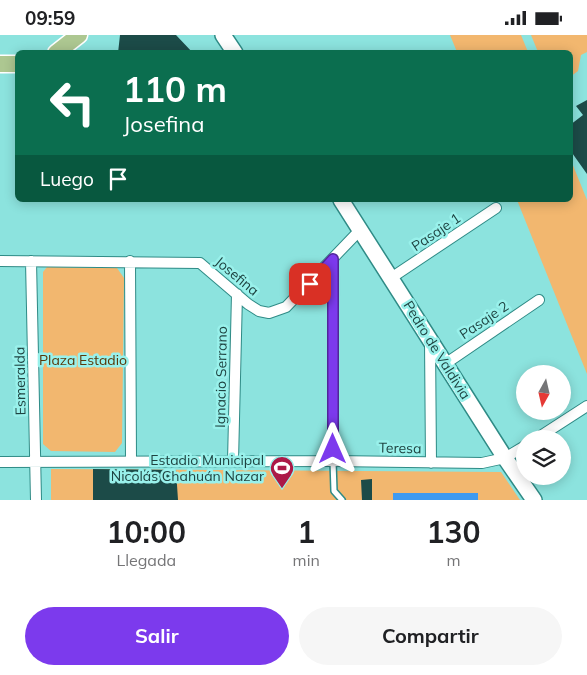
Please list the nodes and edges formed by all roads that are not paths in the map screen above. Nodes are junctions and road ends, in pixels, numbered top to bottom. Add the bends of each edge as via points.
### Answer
1 (79, 35) edge
2 (223, 35) edge
3 (60, 50) edge
4 (233, 50) edge
5 (15, 64) edge
6 (0, 65) edge
7 (342, 202) edge
8 (496, 209) dead end
9 (361, 229) junction
10 (333, 259) junction
11 (0, 261) edge
12 (31, 261) junction
13 (130, 261) junction
14 (391, 279) junction
15 (237, 294) junction
16 (539, 299) dead end
17 (430, 340) junction
18 (445, 364) junction
19 (587, 406) edge
20 (550, 430) edge
21 (516, 451) edge
22 (505, 458) junction
23 (132, 461) junction
24 (233, 461) junction
25 (333, 461) junction
26 (0, 462) edge
27 (35, 462) junction
28 (431, 463) junction
29 (36, 500) edge
30 (342, 500) edge
31 (534, 500) edge

1 - 3 main road
2 - 4 street
5 - 6 main road
7 - 9 street, Pedro de Valdivia
8 - 14 street, Pasaje 1
9 - 10 street, Josefina
9 - 14 street, Pedro de Valdivia
10 - 15 street, Josefina via 298,296 278,311 260,311
10 - 25 street
11 - 12 street, Josefina
12 - 13 street, Josefina
12 - 27 street, Esmeralda
13 - 15 street, Josefina via 200,263
13 - 23 street
14 - 17 street, Pedro de Valdivia
15 - 24 street, Ignacio Serrano
16 - 18 street, Pasaje 2
17 - 18 street, Pedro de Valdivia
17 - 28 street
18 - 22 street, Pedro de Valdivia
19 - 20 street
21 - 22 street, Teresa
22 - 28 street, Teresa via 482,463
22 - 31 street, Pedro de Valdivia
23 - 24 street, Teresa
23 - 27 street, Teresa
24 - 25 street, Teresa
25 - 28 street, Teresa
25 - 30 lane via 334,491
26 - 27 street, Teresa
27 - 29 street, Esmeralda

